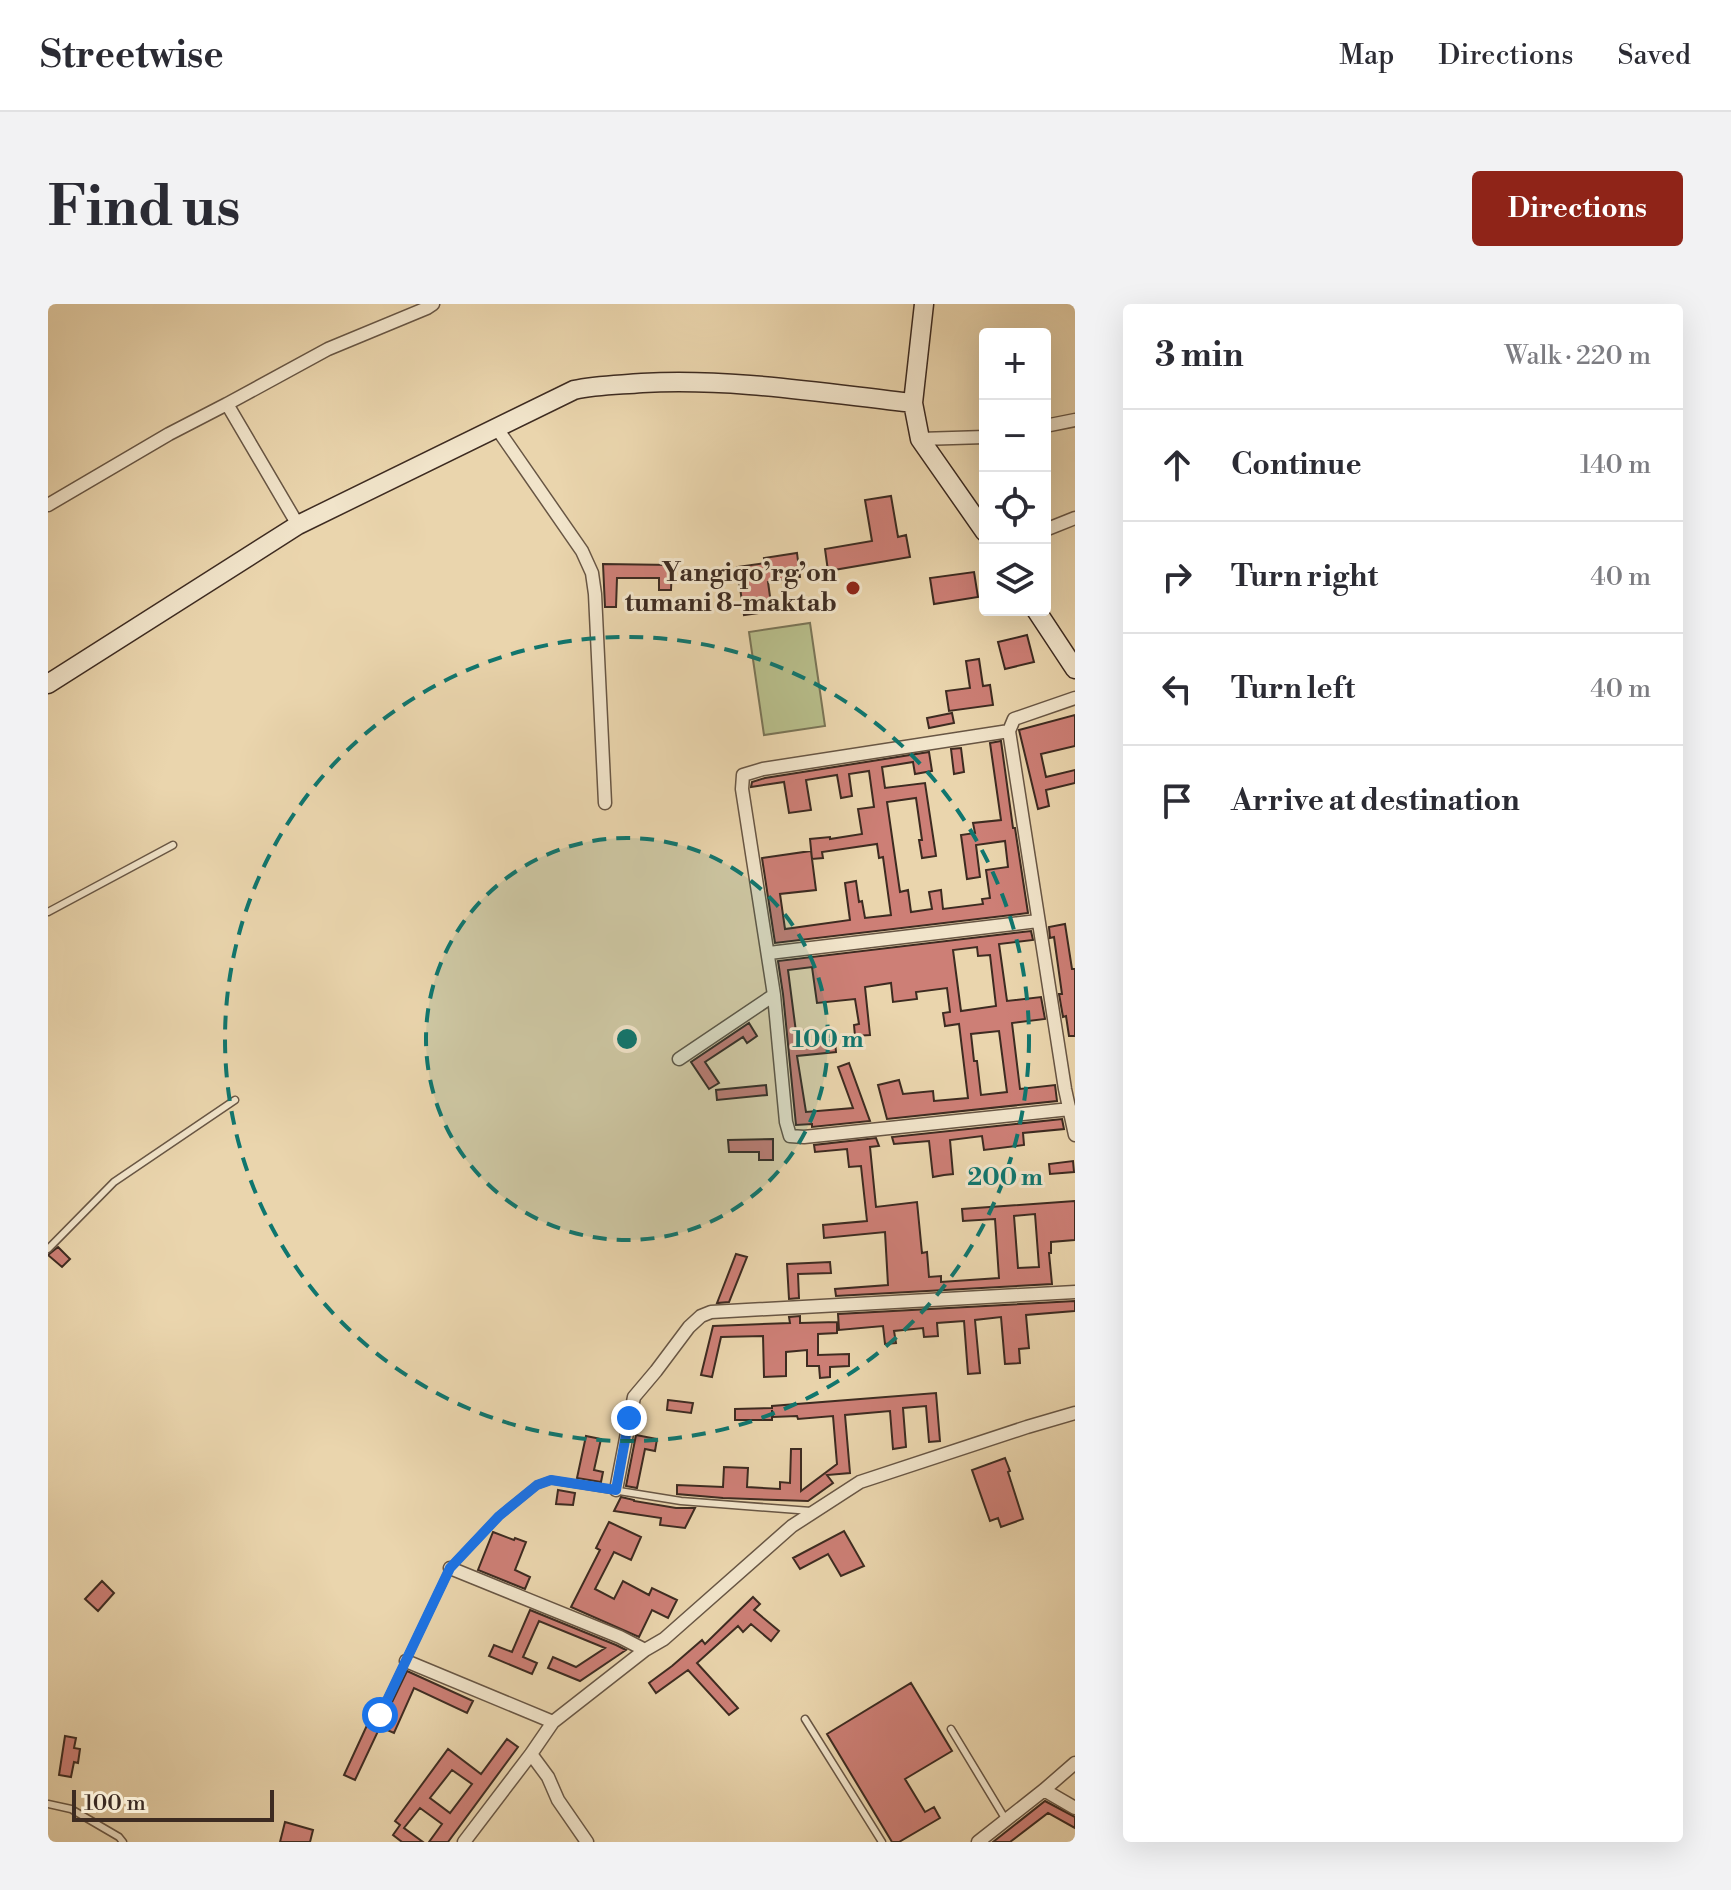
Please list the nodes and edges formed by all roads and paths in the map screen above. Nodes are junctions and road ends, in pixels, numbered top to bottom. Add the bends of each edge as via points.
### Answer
1 (433, 304) edge
2 (924, 304) edge
3 (913, 403) junction
4 (227, 404) junction
5 (1075, 420) edge
6 (1051, 425) edge
7 (496, 427) junction
8 (979, 437) edge
9 (920, 439) junction
10 (48, 505) edge
11 (1075, 518) edge
12 (979, 523) edge
13 (298, 525) junction
14 (1051, 528) edge
15 (1040, 616) edge
16 (1075, 669) edge
17 (48, 684) edge
18 (1075, 698) edge
19 (1009, 731) junction
20 (605, 803) dead end
21 (173, 845) dead end
22 (48, 912) edge
23 (1038, 921) junction
24 (769, 953) junction
25 (774, 995) junction
26 (679, 1059) dead end
27 (1070, 1088) edge
28 (235, 1100) dead end
29 (1070, 1109) junction
30 (1075, 1135) edge
31 (48, 1249) edge
32 (1075, 1292) edge
33 (1075, 1413) edge
34 (616, 1490) junction
35 (815, 1512) junction
36 (450, 1568) junction
37 (645, 1650) junction
38 (406, 1661) junction
39 (380, 1715) dead end
40 (805, 1719) dead end
41 (553, 1722) junction
42 (951, 1729) dead end
43 (531, 1754) junction
44 (1075, 1763) edge
45 (1044, 1790) junction
46 (48, 1804) edge
47 (1075, 1808) edge
48 (1006, 1820) junction
49 (123, 1842) edge
50 (464, 1842) edge
51 (587, 1842) edge
52 (882, 1842) edge
53 (978, 1842) edge

1 - 4 street via 328,349
2 - 3 street
3 - 7 street via 725,382 605,385 574,390
3 - 9 street
4 - 10 street
4 - 13 street
5 - 6 street
7 - 13 street
7 - 20 street via 592,573
8 - 9 street
9 - 12 street
11 - 14 street
13 - 17 street
15 - 16 street
18 - 19 street via 1014,719
19 - 23 street
19 - 24 street via 743,775
21 - 22 lane
23 - 24 street
23 - 27 street
24 - 25 street
25 - 26 street
25 - 29 street via 786,1122 794,1137
27 - 29 street
28 - 31 lane via 114,1182
29 - 30 street
32 - 34 street via 701,1316 634,1397
33 - 35 street via 860,1482
34 - 35 lane
34 - 36 lane via 551,1480 537,1485
35 - 37 street
36 - 37 street
36 - 38 lane
37 - 41 street
38 - 39 lane
38 - 41 street
40 - 52 lane
41 - 43 street
42 - 48 lane
43 - 50 street
43 - 51 street
44 - 45 street
45 - 47 street
45 - 48 street
46 - 49 lane via 71,1809
48 - 53 street

